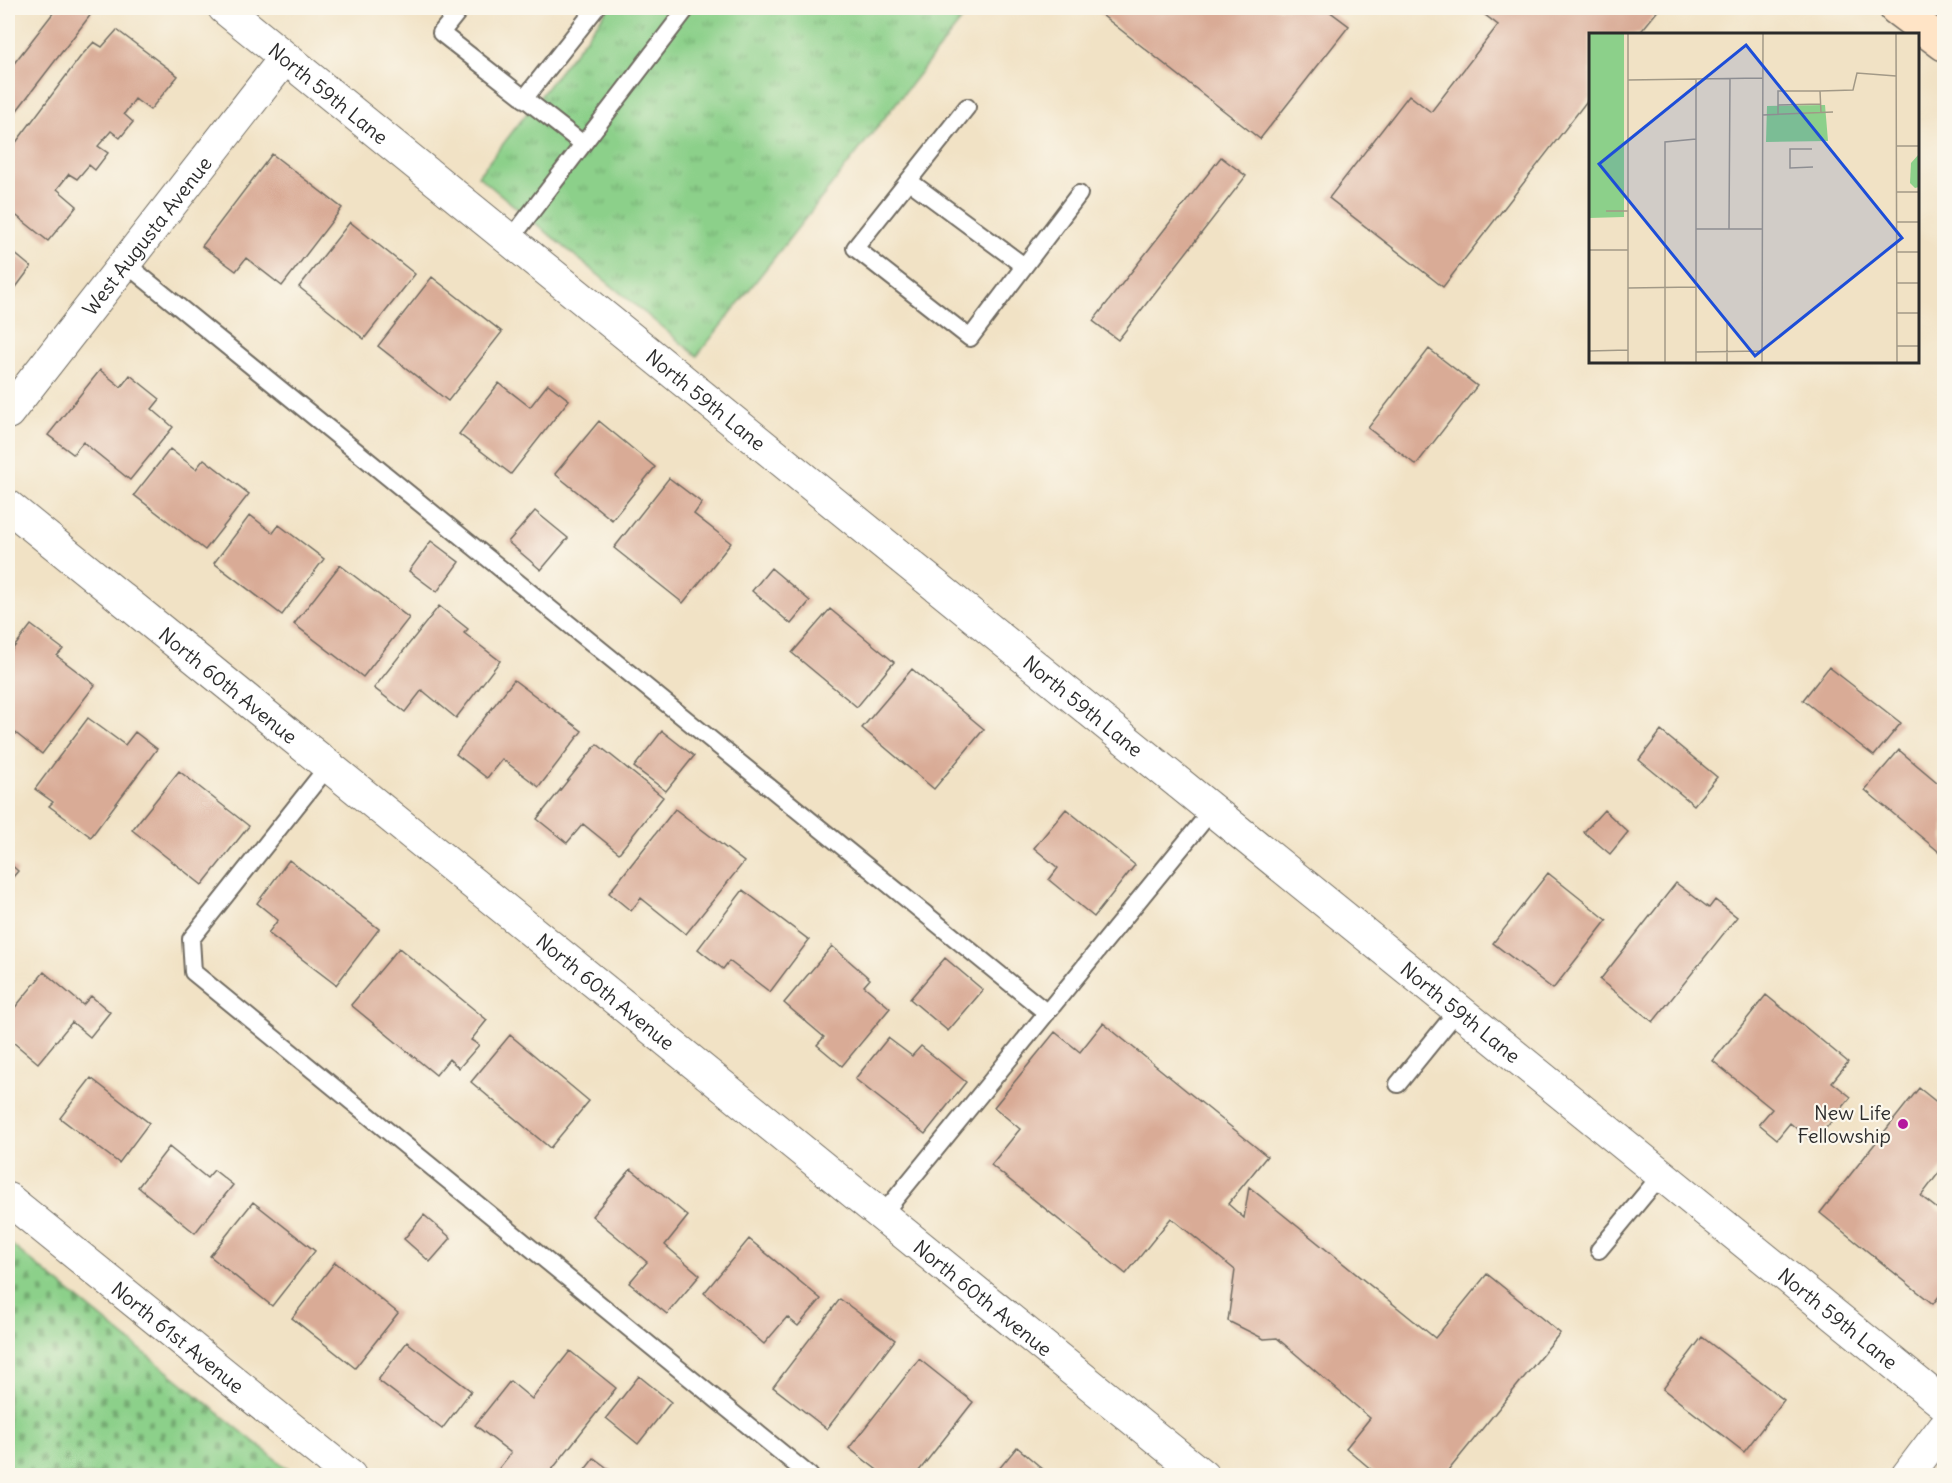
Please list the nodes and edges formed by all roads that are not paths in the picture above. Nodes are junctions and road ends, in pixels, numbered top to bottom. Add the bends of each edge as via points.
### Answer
1 (224, 8) edge
2 (461, 8) edge
3 (596, 8) edge
4 (687, 8) edge
5 (1896, 8) edge
6 (1944, 44) edge
7 (285, 58) junction
8 (524, 99) junction
9 (967, 107) dead end
10 (583, 144) junction
11 (909, 181) junction
12 (1079, 194) dead end
13 (510, 240) junction
14 (125, 263) junction
15 (1024, 266) junction
16 (8, 414) edge
17 (8, 506) edge
18 (329, 765) junction
19 (1212, 810) junction
20 (1458, 1010) junction
21 (1047, 1013) junction
22 (1398, 1084) dead end
23 (1661, 1175) junction
24 (8, 1199) edge
25 (882, 1215) junction
26 (1599, 1250) dead end
27 (1944, 1404) edge
28 (1944, 1426) edge
29 (350, 1476) edge
30 (810, 1476) edge
31 (1203, 1476) edge
32 (1907, 1476) edge

1 - 7 street, North 59th Lane
2 - 8 lane via 441,33
3 - 8 lane
4 - 10 lane
5 - 6 main road
7 - 13 street, North 59th Lane
7 - 14 street, West Augusta Avenue
8 - 10 lane
9 - 11 lane
10 - 13 lane
11 - 15 lane
11 - 15 lane via 855,248 970,338
12 - 15 lane
13 - 19 street, North 59th Lane
14 - 16 street, West Augusta Avenue
14 - 21 lane
17 - 18 street, North 60th Avenue
18 - 25 street, North 60th Avenue
18 - 30 lane via 191,939 194,972
19 - 20 street, North 59th Lane
19 - 21 lane
20 - 22 lane
20 - 23 street, North 59th Lane
21 - 25 lane
23 - 26 lane
23 - 27 street, North 59th Lane
24 - 29 street, North 61st Avenue
25 - 31 street, North 60th Avenue
28 - 32 street

